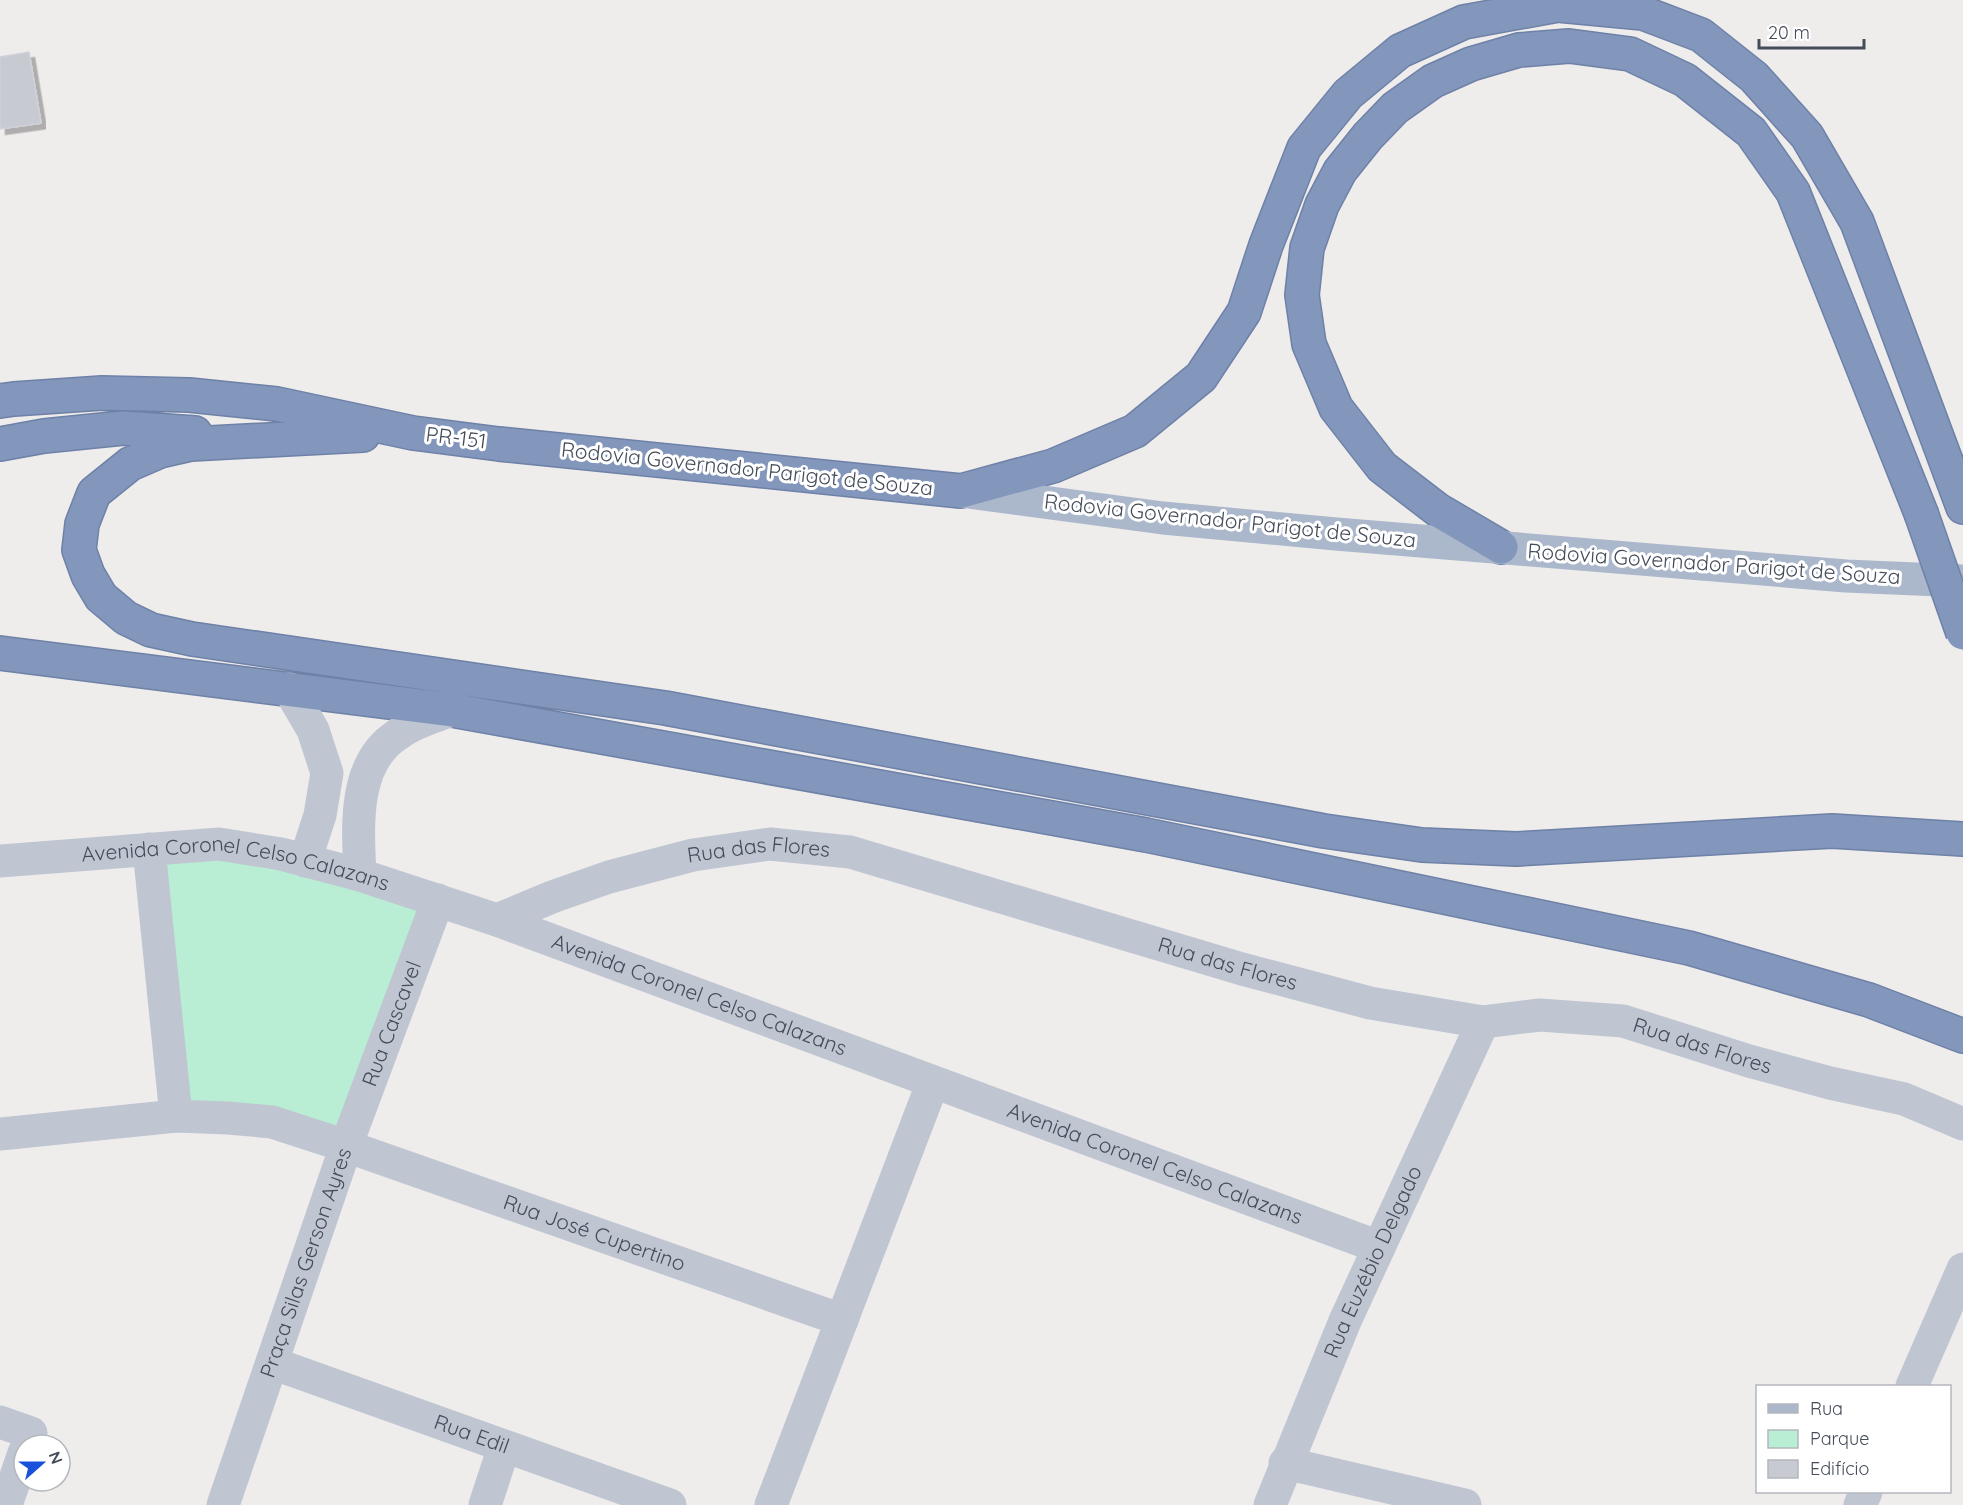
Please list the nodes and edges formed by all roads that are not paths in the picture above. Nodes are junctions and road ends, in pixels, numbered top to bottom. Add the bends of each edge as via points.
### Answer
1 (0, 401) edge
2 (413, 433) junction
3 (278, 438) junction
4 (0, 444) edge
5 (499, 444) joint
6 (946, 490) junction
7 (1963, 507) edge
8 (1501, 547) junction
9 (1963, 581) edge
10 (1963, 633) edge
11 (0, 653) edge
12 (289, 689) junction
13 (452, 710) junction
14 (1963, 839) edge
15 (149, 849) junction
16 (0, 861) edge
17 (305, 861) junction
18 (360, 875) junction
19 (438, 900) junction
20 (497, 920) junction
21 (1483, 1022) junction
22 (1963, 1036) edge
23 (933, 1082) junction
24 (176, 1116) junction
25 (1963, 1124) edge
26 (0, 1134) edge
27 (346, 1146) junction
28 (1379, 1247) junction
29 (1963, 1269) edge
30 (842, 1320) junction
31 (272, 1363) junction
32 (1912, 1385) edge
33 (0, 1422) edge
34 (31, 1433) edge
35 (504, 1447) junction
36 (1285, 1463) junction
37 (12, 1488) edge
38 (6, 1505) edge
39 (223, 1505) edge
40 (485, 1505) edge
41 (670, 1505) edge
42 (771, 1505) edge
43 (1270, 1505) edge
44 (1466, 1505) edge

1 - 2 highway via 102,393 189,395 277,404
2 - 3 highway
2 - 5 highway, PR-151 / PR-151
3 - 4 highway via 123,428
3 - 14 highway via 191,444 160,451 130,464 94,493 82,524 79,550 101,597 126,618 151,630 192,639 665,708 1324,831 1422,844 1516,849 1832,831
5 - 6 highway, Rodovia Governador Parigot de Souza
6 - 7 highway via 1053,466 1135,431 1201,377 1244,312 1304,148 1348,94 1400,51 1464,22 1558,5 1643,13 1701,35 1755,77 1808,136 1857,222
6 - 8 main road, Rodovia Governador Parigot de Souza via 1163,518
8 - 9 main road, Rodovia Governador Parigot de Souza via 1846,576
8 - 10 highway, bridge via 1438,510 1382,467 1336,408 1309,344 1302,295 1306,248 1340,171 1395,108 1433,81 1471,64 1519,50 1569,46 1630,54 1685,80 1752,132 1793,192 1921,513
11 - 12 highway
12 - 13 highway
12 - 17 street via 313,730 327,773 320,815
13 - 18 street via 395,736 375,757 363,788 358,828
13 - 22 highway via 1146,835 1689,948 1869,1000
15 - 16 street, Avenida Coronel Celso Calazans
15 - 17 street, Avenida Coronel Celso Calazans via 219,844
15 - 24 street
17 - 18 street, Avenida Coronel Celso Calazans
18 - 19 street, Avenida Coronel Celso Calazans
19 - 20 street, Avenida Coronel Celso Calazans
19 - 27 street, Rua Cascavel
20 - 21 street, Rua das Flores via 609,877 693,855 770,844 850,852 1242,969 1370,1003
20 - 23 street, Avenida Coronel Celso Calazans
21 - 25 street, Rua das Flores via 1540,1015 1623,1021 1749,1061 1904,1100
21 - 28 street, Rua Euzébio Delgado
23 - 28 street, Avenida Coronel Celso Calazans
23 - 30 street
24 - 26 street, Praça Silas Gerson Ayres
24 - 27 street, Praça Silas Gerson Ayres via 272,1122
27 - 30 street, Rua José Cupertino
27 - 31 street, Praça Silas Gerson Ayres
28 - 36 street, Rua Euzébio Delgado
29 - 32 street
30 - 42 street
31 - 35 street, Rua Edil
31 - 39 street, Praça Silas Gerson Ayres
33 - 34 street
35 - 40 street
35 - 41 street, Rua Edil
36 - 43 street, Rua Euzébio Delgado
36 - 44 street
37 - 38 street

